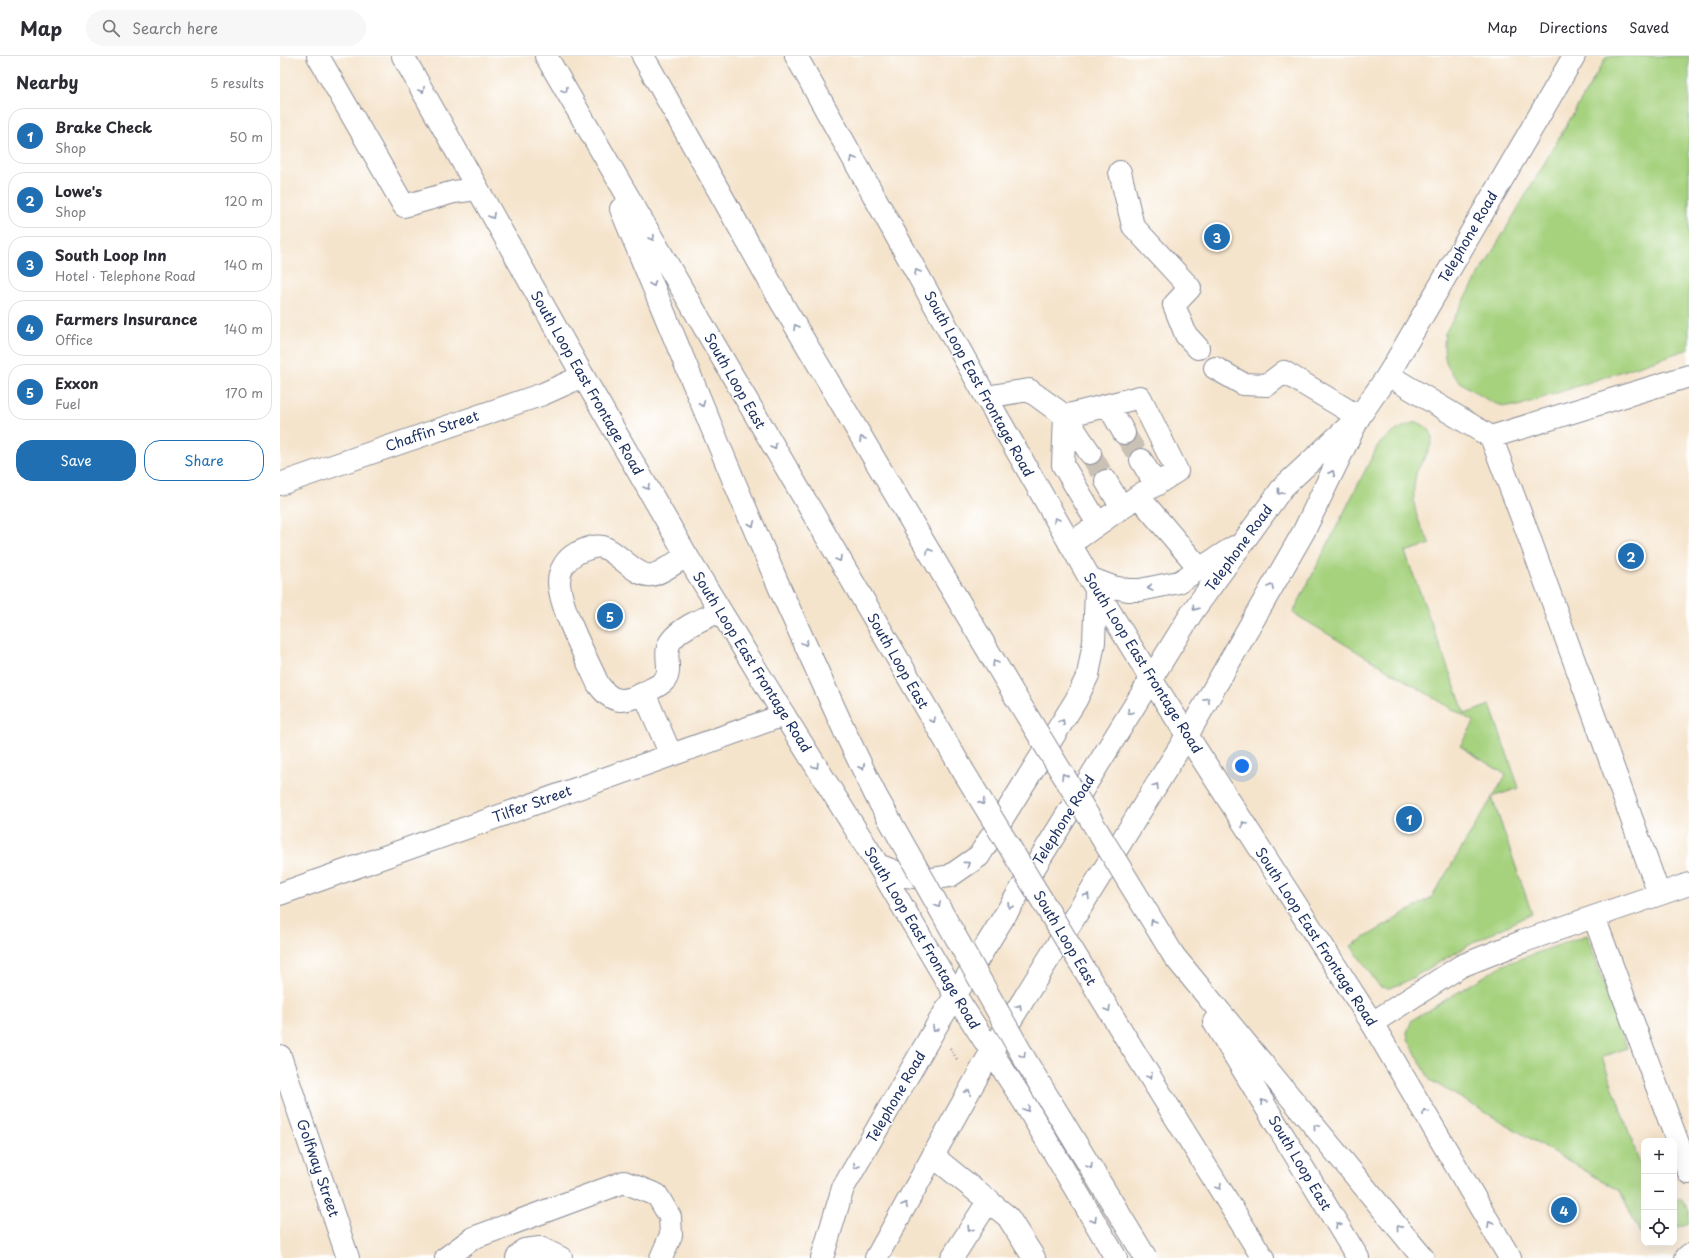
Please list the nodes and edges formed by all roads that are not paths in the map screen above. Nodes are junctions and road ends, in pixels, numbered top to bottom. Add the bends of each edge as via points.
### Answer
1 (318, 56) edge
2 (403, 56) edge
3 (546, 56) edge
4 (643, 56) edge
5 (796, 56) edge
6 (1574, 56) edge
7 (590, 132) junction
8 (1120, 172) dead end
9 (477, 188) junction
10 (1198, 348) dead end
11 (1215, 368) dead end
12 (1388, 375) junction
13 (583, 376) junction
14 (1689, 376) edge
15 (986, 397) junction
16 (1108, 405) junction
17 (1065, 416) junction
18 (1359, 417) junction
19 (1124, 433) tunnel mouth
20 (1491, 438) junction
21 (1090, 453) tunnel mouth
22 (1141, 460) tunnel mouth
23 (1106, 480) tunnel mouth
24 (280, 484) edge
25 (1139, 496) junction
26 (1098, 524) junction
27 (1246, 539) junction
28 (1070, 544) junction
29 (687, 556) junction
30 (1200, 569) junction
31 (1092, 583) junction
32 (720, 611) junction
33 (1151, 679) junction
34 (644, 693) junction
35 (784, 715) junction
36 (1188, 734) junction
37 (671, 755) junction
38 (878, 865) junction
39 (1689, 884) edge
40 (280, 894) edge
41 (1659, 894) junction
42 (1594, 917) junction
43 (1174, 956) junction
44 (955, 995) junction
45 (1372, 1023) junction
46 (991, 1052) junction
47 (280, 1056) edge
48 (933, 1156) junction
49 (1689, 1174) edge
50 (989, 1200) junction
51 (1689, 1255) edge
52 (348, 1258) edge
53 (446, 1258) edge
54 (517, 1258) edge
55 (561, 1258) edge
56 (661, 1258) edge
57 (822, 1258) edge
58 (876, 1258) edge
59 (952, 1258) edge
60 (1034, 1258) edge
61 (1116, 1258) edge
62 (1146, 1258) edge
63 (1263, 1258) edge
64 (1358, 1258) edge
65 (1423, 1258) edge
66 (1510, 1258) edge
67 (1686, 1258) edge

1 - 9 main road via 404,206
2 -> 9 main road, South Loop East Frontage Road
3 -> 7 main road, South Loop East
43 -> 4 main road, South Loop East, bridge via 1015,696 783,305
15 -> 5 main road, South Loop East Frontage Road
6 - 12 main road, Telephone Road
7 -> 62 main road, bridge via 781,591 876,796 1027,1063
7 -> 63 main road, South Loop East, bridge via 962,769
8 - 10 main road via 1133,226 1190,288 1174,305 1186,335
9 -> 13 main road, South Loop East Frontage Road
11 - 18 main road via 1243,384 1267,385 1284,372
12 - 18 main road, Telephone Road
12 - 20 main road
13 - 24 main road, Chaffin Street via 543,394
13 -> 29 main road, South Loop East Frontage Road
14 - 20 main road
15 - 17 main road via 1029,390
28 -> 15 main road, South Loop East Frontage Road
16 - 17 main road
16 - 19 main road
16 - 25 main road via 1140,397 1177,471
17 - 21 main road
17 - 26 main road via 1063,465
18 -> 27 main road, Telephone Road via 1283,487
36 -> 18 main road, Telephone Road via 1304,531
20 - 41 main road
22 - 25 main road
23 - 25 main road
25 - 26 main road
25 - 30 main road
26 - 28 main road
27 - 30 main road
27 -> 33 main road, Telephone Road via 1193,611
28 - 31 main road, South Loop East Frontage Road
29 - 32 main road, South Loop East Frontage Road
29 - 34 main road via 652,575 642,574 603,547 593,546 568,558 562,567 559,582 562,598 598,684 613,699 623,700
30 -> 31 main road via 1179,582 1140,590
31 - 33 main road, South Loop East Frontage Road
38 -> 31 main road via 906,876 932,879 950,876 979,856 1076,700 1088,675 1094,642
32 - 34 main road via 683,630 670,642 666,653 666,679
32 - 35 main road, South Loop East Frontage Road
33 - 36 main road, South Loop East Frontage Road
33 -> 44 main road, Telephone Road
34 - 37 main road
35 - 37 main road, Tilfer Street
35 -> 38 main road, South Loop East Frontage Road
45 -> 36 main road, South Loop East Frontage Road
46 -> 36 main road, Telephone Road
37 - 40 main road, Tilfer Street
38 - 44 main road, South Loop East Frontage Road
39 - 41 main road
41 - 42 main road
42 - 45 main road via 1461,966
42 - 49 main road
64 -> 43 main road, South Loop East
65 -> 43 main road
44 - 46 main road, South Loop East Frontage Road
44 -> 57 main road, Telephone Road via 843,1188
66 -> 45 main road, South Loop East Frontage Road
48 -> 46 main road, Telephone Road
46 -> 61 main road, South Loop East Frontage Road via 1024,1102
47 - 52 main road, Golfway Street
48 - 50 main road
58 -> 48 main road, Telephone Road
50 -> 59 main road
50 - 60 main road via 1008,1216
51 - 67 main road
53 - 56 main road via 473,1238 624,1182 657,1195 670,1217 671,1235
54 - 55 main road via 524,1250 540,1248

